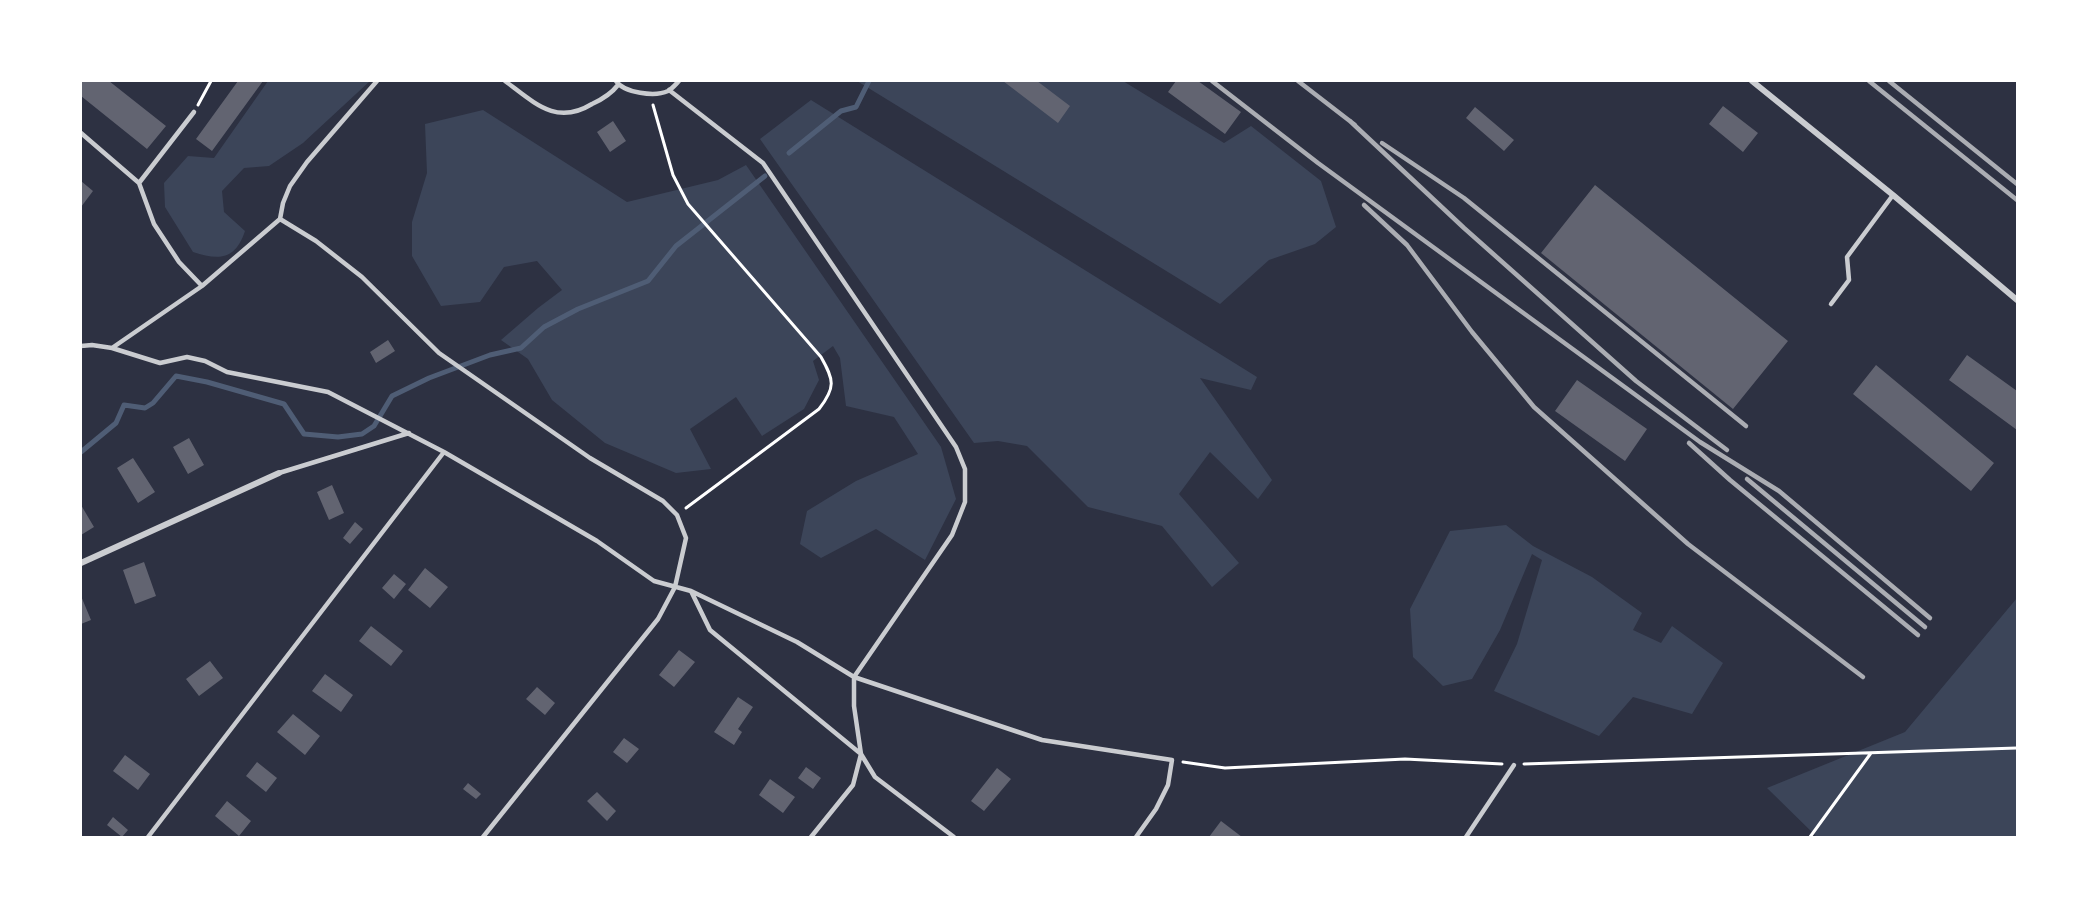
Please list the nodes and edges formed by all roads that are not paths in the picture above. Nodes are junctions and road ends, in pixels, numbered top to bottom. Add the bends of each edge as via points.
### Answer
1 (377, 81) edge
2 (506, 81) edge
3 (679, 81) edge
4 (1752, 81) edge
5 (617, 83) edge
6 (669, 90) junction
7 (194, 112) road end
8 (81, 133) edge
9 (139, 183) junction
10 (1893, 195) junction
11 (280, 219) junction
12 (202, 286) junction
13 (2017, 300) edge
14 (1831, 304) dead end
15 (81, 346) edge
16 (112, 348) junction
17 (409, 434) junction
18 (444, 452) junction
19 (279, 473) joint
20 (81, 563) edge
21 (675, 587) junction
22 (691, 591) junction
23 (854, 677) junction
24 (861, 754) junction
25 (1514, 765) road end
26 (148, 837) edge
27 (483, 837) edge
28 (811, 837) edge
29 (954, 837) edge
30 (1136, 837) edge
31 (1466, 837) edge

1 - 11 lane via 290,186
2 - 5 lane via 549,111 569,115 610,94
3 - 6 lane
4 - 10 street
5 - 6 lane via 628,90 649,93
6 - 23 lane via 763,163 956,447 965,469 965,502 952,535
7 - 9 lane
8 - 9 lane
9 - 12 lane via 154,224 179,262
10 - 13 street
10 - 14 lane via 1847,257 1849,279
11 - 12 lane
11 - 21 lane via 362,277 439,353 590,458 663,501 677,515 686,538
12 - 16 lane
15 - 16 lane
16 - 17 lane via 160,363 187,357 227,372 328,392
17 - 18 lane
17 - 19 lane
18 - 21 lane via 597,541 654,581
18 - 26 lane
19 - 20 street
21 - 22 lane
21 - 27 lane via 658,619
22 - 23 lane via 797,642
22 - 24 lane via 710,630
23 - 24 lane
23 - 30 lane via 1042,741 1172,760 1168,785
24 - 28 lane via 852,785
24 - 29 lane via 875,777
25 - 31 lane

